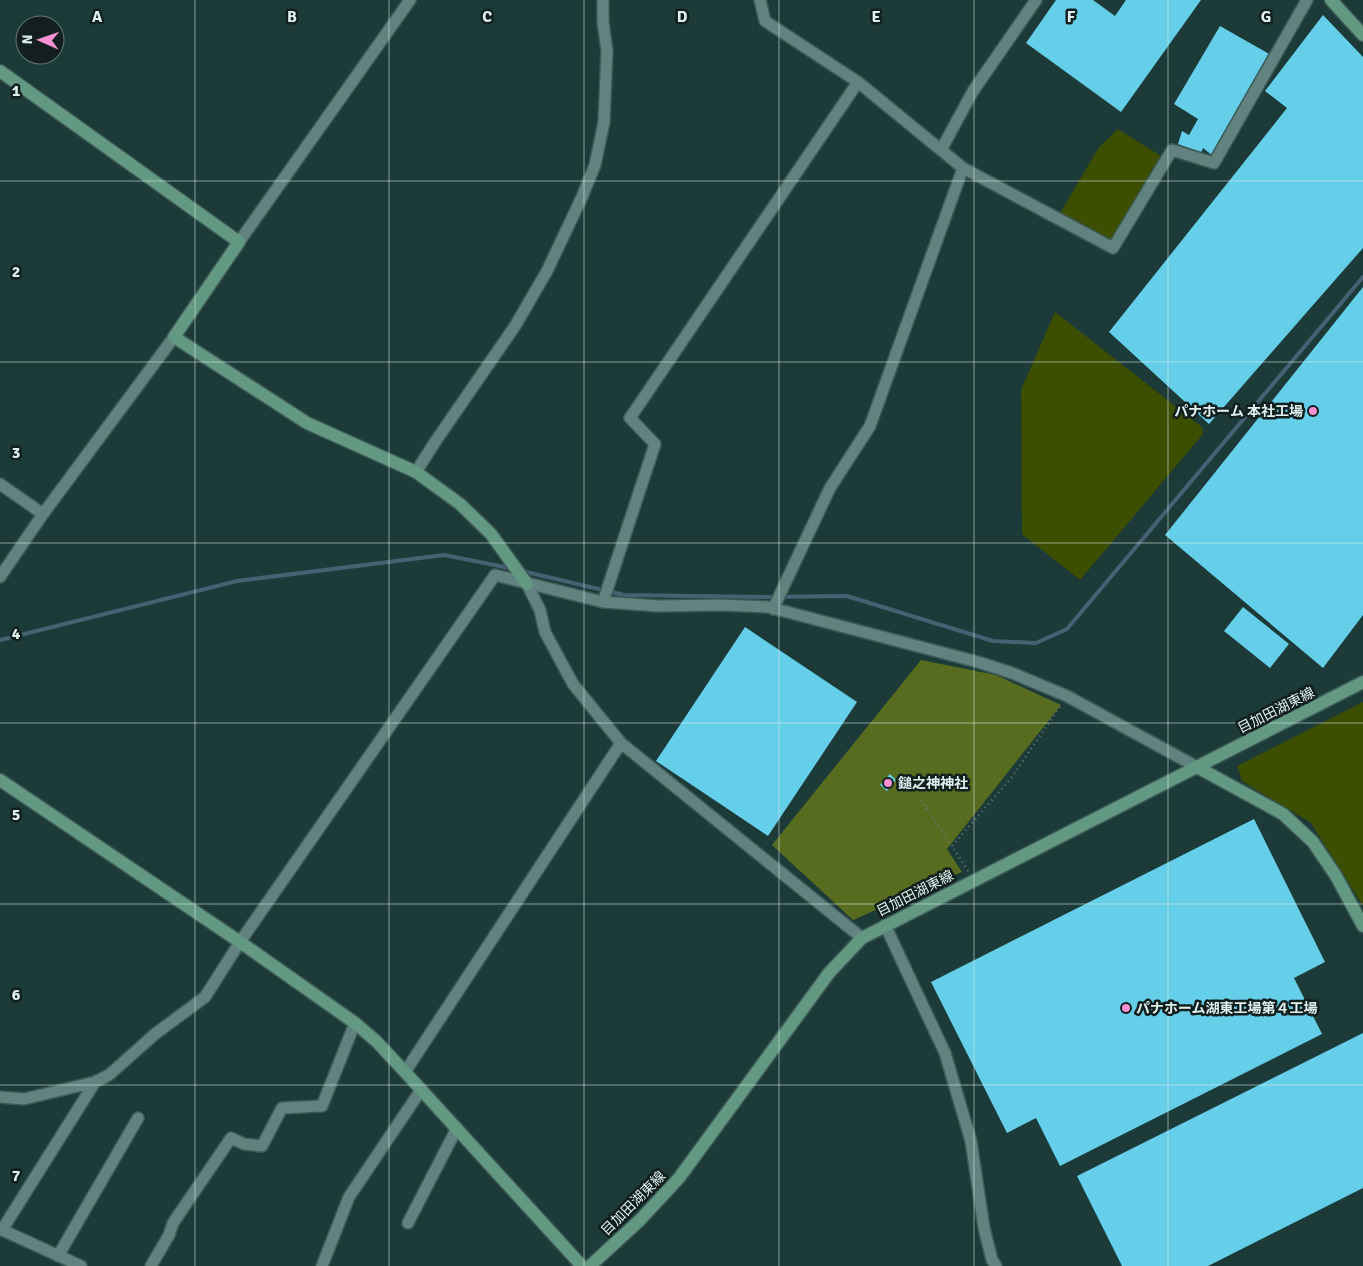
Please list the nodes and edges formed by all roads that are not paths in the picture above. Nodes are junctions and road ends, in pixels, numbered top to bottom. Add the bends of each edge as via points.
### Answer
1 (410, 0) edge
2 (603, 0) edge
3 (760, 0) edge
4 (1036, 0) edge
5 (1307, 0) edge
6 (1331, 0) edge
7 (1363, 35) edge
8 (0, 71) edge
9 (858, 82) junction
10 (941, 150) junction
11 (963, 168) junction
12 (239, 242) junction
13 (174, 337) junction
14 (416, 472) junction
15 (0, 484) edge
16 (42, 514) junction
17 (0, 577) edge
18 (526, 584) junction
19 (603, 602) junction
20 (773, 609) junction
21 (1363, 682) edge
22 (621, 743) junction
23 (1197, 767) junction
24 (0, 780) edge
25 (884, 925) junction
26 (1363, 926) edge
27 (862, 938) junction
28 (240, 942) junction
29 (356, 1023) junction
30 (405, 1072) junction
31 (94, 1082) junction
32 (421, 1090) junction
33 (0, 1096) edge
34 (138, 1118) dead end
35 (457, 1128) junction
36 (408, 1223) dead end
37 (1, 1230) edge
38 (58, 1256) junction
39 (81, 1266) edge
40 (152, 1266) edge
41 (322, 1266) edge
42 (582, 1266) edge
43 (590, 1266) edge
44 (996, 1266) edge

1 - 12 street
2 - 14 street via 607,50 604,122 594,165 582,197 547,271 515,326
3 - 9 street via 765,21
4 - 10 street via 973,91
5 - 11 street via 1214,163 1172,150 1113,248
6 - 7 street
8 - 12 street
9 - 10 street
9 - 19 street via 630,418 655,444
10 - 11 street
11 - 20 street via 870,426 830,488
12 - 13 street
13 - 14 street via 307,423
13 - 16 street
14 - 18 street via 460,504 491,534
15 - 16 street
16 - 17 street
18 - 19 street
18 - 22 street via 540,610 545,632 573,684
18 - 28 street via 495,575
19 - 20 street
20 - 23 street via 1012,672 1067,696
21 - 23 street, 目加田湖東線
22 - 27 street
22 - 30 street
23 - 25 street, 目加田湖東線
23 - 26 street via 1283,814 1313,842
24 - 28 street
25 - 27 street, 目加田湖東線
25 - 44 street via 945,1053 971,1141 984,1228
27 - 43 street, 目加田湖東線 via 829,973 679,1178
28 - 29 street
28 - 31 street via 204,997 109,1075
29 - 30 street
29 - 40 street via 322,1106 282,1108 262,1146 244,1144 231,1138 173,1223
30 - 32 street
31 - 33 street via 24,1099
31 - 37 street
32 - 35 street
32 - 41 street via 349,1197
34 - 38 street
35 - 36 street
35 - 42 street
37 - 38 street
38 - 39 street

